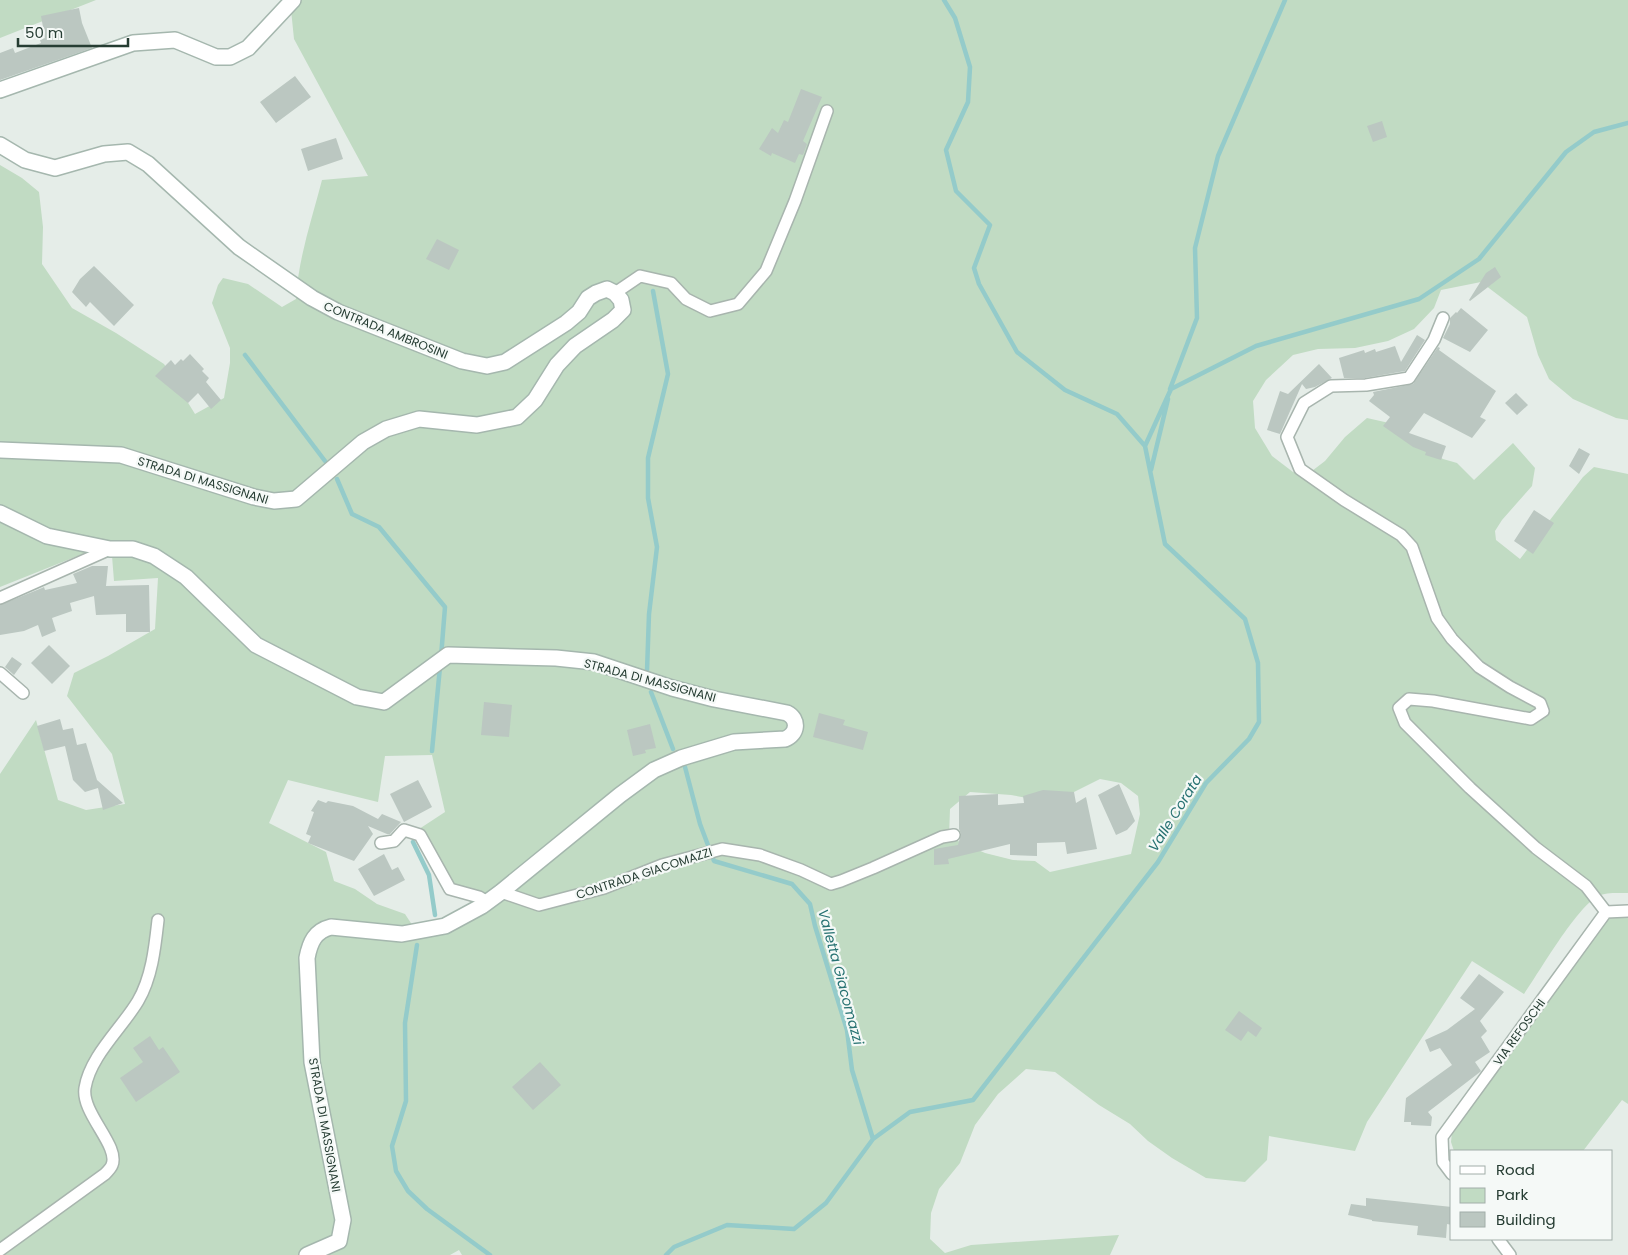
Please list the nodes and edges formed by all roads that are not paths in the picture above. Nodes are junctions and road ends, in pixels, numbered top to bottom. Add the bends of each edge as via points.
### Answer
1 (293, 0) edge
2 (0, 90) edge
3 (827, 111) dead end
4 (0, 144) edge
5 (618, 296) junction
6 (1443, 318) dead end
7 (0, 450) edge
8 (0, 513) edge
9 (110, 549) junction
10 (0, 598) edge
11 (0, 673) edge
12 (23, 694) dead end
13 (954, 835) dead end
14 (381, 843) dead end
15 (501, 892) junction
16 (487, 902) junction
17 (1628, 911) edge
18 (1606, 912) junction
19 (158, 920) dead end
20 (1450, 1171) edge
21 (1499, 1240) edge
22 (0, 1250) edge
23 (308, 1255) edge
24 (1510, 1255) edge

1 - 2 street via 248,48 230,57 216,57 174,40 133,43
3 - 5 street via 766,271 738,304 710,311 686,299 671,283 640,276
4 - 5 street, CONTRADA AMBROSINI via 25,160 55,168 104,154 128,152 148,164 239,247 312,298 338,312 462,361 487,366 505,362 566,323 596,293 607,289
5 - 7 street, STRADA DI MASSIGNANI via 623,310 575,346 557,365 535,400 517,417 477,425 420,420 386,429 362,442 296,499 274,501 254,497 121,455
6 - 18 street via 1434,340 1408,378 1366,385 1331,386 1304,403 1287,437 1300,469 1401,535 1412,547 1437,618 1452,639 1479,667 1540,703 1543,711 1531,719 1433,701 1409,699 1400,708 1406,723 1470,788 1536,848 1586,886
8 - 9 street, STRADA DI MASSIGNANI via 47,536
9 - 10 street
9 - 15 street, STRADA DI MASSIGNANI via 133,549 154,556 186,577 256,645 357,697 384,702 448,655 556,658 594,662 672,688 786,713 793,718 795,731 789,737 734,742 680,758 654,770
11 - 12 street
13 - 15 street, CONTRADA GIACOMAZZI via 942,837 831,884 760,855 722,848 662,865 604,888 539,904
14 - 16 street via 394,841 404,830 420,835 450,889
15 - 16 street, STRADA DI MASSIGNANI
16 - 23 street, STRADA DI MASSIGNANI via 445,926 402,934 331,927 322,929 310,942 307,958 312,1062 343,1220 339,1241
17 - 18 street
18 - 20 street, VIA REFOSCHI via 1442,1137 1443,1162
19 - 22 street via 148,979 139,999 102,1050 84,1089 86,1105 113,1153 112,1165 105,1174
21 - 24 street

